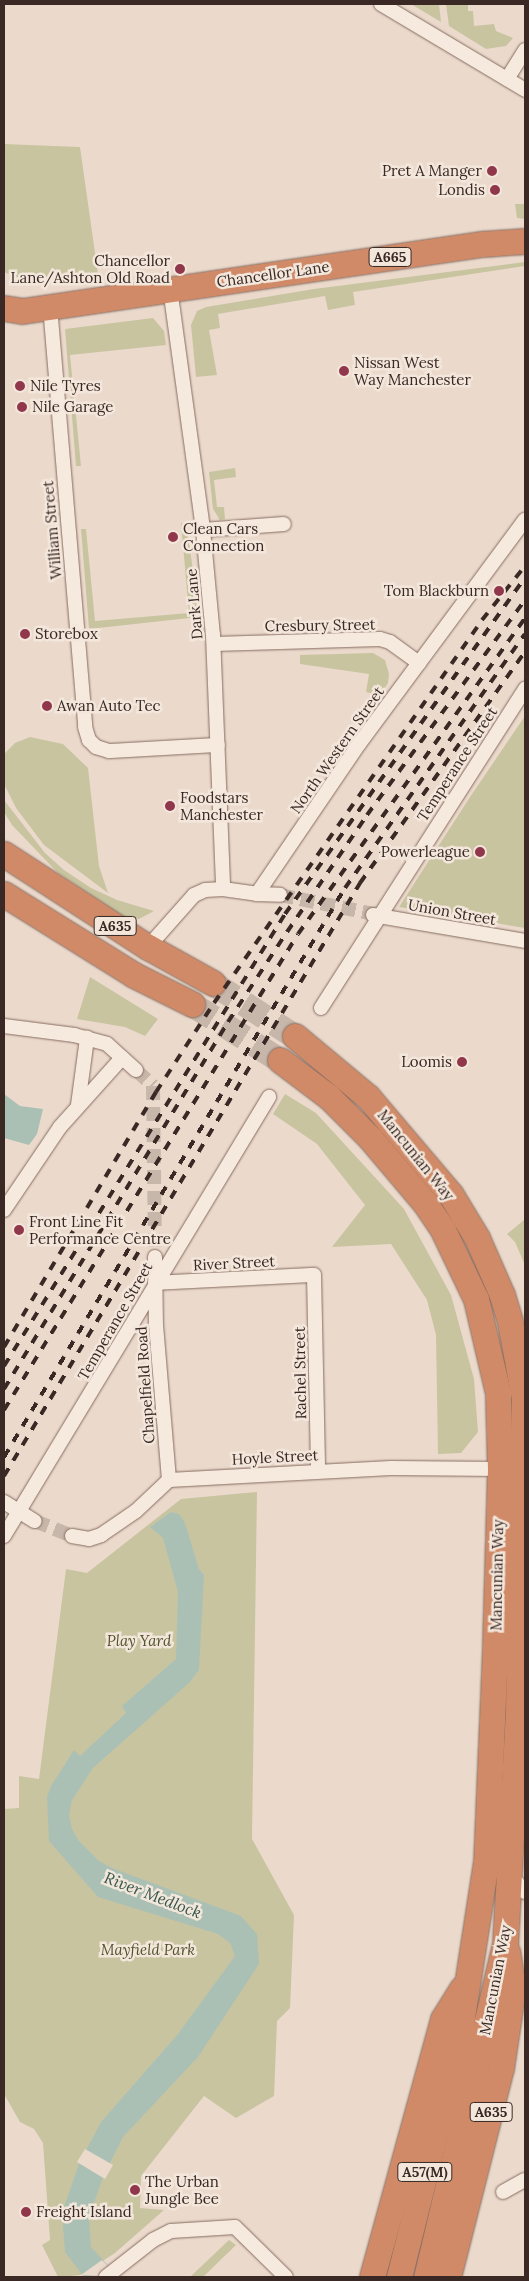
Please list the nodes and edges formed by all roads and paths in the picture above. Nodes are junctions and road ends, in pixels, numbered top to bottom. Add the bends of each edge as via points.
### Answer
1 (381, 4) edge
2 (525, 50) edge
3 (507, 79) junction
4 (525, 90) edge
5 (525, 241) edge
6 (170, 288) junction
7 (50, 306) junction
8 (8, 310) edge
9 (525, 520) edge
10 (284, 524) dead end
11 (203, 530) junction
12 (214, 644) junction
13 (419, 663) junction
14 (525, 689) edge
15 (218, 745) junction
16 (4, 836) edge
17 (12, 859) edge
18 (222, 890) junction
19 (4, 894) edge
20 (257, 894) junction
21 (280, 896) tunnel mouth
22 (376, 915) junction
23 (525, 942) edge
24 (148, 946) junction
25 (213, 983) tunnel mouth
26 (192, 1004) tunnel mouth
27 (321, 1008) dead end
28 (4, 1026) edge
29 (295, 1036) tunnel mouth
30 (86, 1038) junction
31 (122, 1058) junction
32 (280, 1060) tunnel mouth
33 (136, 1070) tunnel mouth
34 (269, 1097) dead end
35 (78, 1105) junction
36 (4, 1209) edge
37 (155, 1257) tunnel mouth
38 (314, 1275) joint
39 (155, 1283) junction
40 (500, 1469) junction
41 (318, 1471) junction
42 (168, 1480) junction
43 (4, 1502) edge
44 (19, 1512) junction
45 (34, 1521) tunnel mouth
46 (4, 1536) edge
47 (72, 1536) tunnel mouth
48 (518, 1884) edge
49 (505, 1944) junction
50 (468, 1979) junction
51 (525, 2180) edge
52 (504, 2192) dead end
53 (110, 2275) edge
54 (286, 2277) edge
55 (372, 2277) edge
56 (399, 2277) edge
57 (426, 2277) edge
58 (448, 2277) edge

1 - 3 street
2 - 3 street
3 - 4 street
5 - 6 highway, Chancellor Lane / A665
6 - 7 highway, Chancellor Lane / A665
6 - 11 street, Dark Lane
7 - 8 highway, Chancellor Lane / A665
7 - 15 street, William Street via 85,727 89,740 96,748 109,751
9 - 13 street, North Western Street
10 - 11 street
11 - 12 street, Dark Lane
12 - 13 street, Cresbury Street via 380,639 390,642
12 - 15 street, Dark Lane
13 - 20 street, North Western Street via 359,744
14 - 22 street, Temperance Street
15 - 18 street, Dark Lane
16 - 17 highway, A635
17 - 24 highway, A635
18 - 20 street
18 - 24 street via 205,890 194,895
19 - 26 highway, A635 via 134,974
20 - 21 street
22 - 23 street, Union Street
22 - 27 street, Temperance Street
24 - 25 highway, A635
28 - 30 street
29 - 48 highway, Mancunian Way / A635 via 368,1097 446,1188 477,1238 510,1322 524,1398 525,1430
30 - 31 street via 107,1044
30 - 35 street
31 - 33 street
31 - 35 street
32 - 40 highway, Mancunian Way via 329,1097 370,1138 426,1204 456,1252 476,1300 493,1364 498,1393
34 - 39 street, Temperance Street
35 - 36 street via 42,1151
37 - 39 street, Chapelfield Road
38 - 39 street, River Street
38 - 41 street, Rachel Street
39 - 42 street, Chapelfield Road
39 - 44 street, Temperance Street via 121,1346
40 - 41 street, Hoyle Street
40 - 50 highway, Mancunian Way via 491,1793 486,1862
41 - 42 street, Hoyle Street
42 - 47 street via 136,1511 101,1535 89,1539
43 - 44 street
44 - 45 street
44 - 46 street, Temperance Street
48 - 49 highway, Mancunian Way / A635
49 - 57 highway, Mancunian Way / A57(M)
49 - 58 highway, A635 via 512,1988 501,2068
50 - 55 highway via 443,2019
50 - 56 highway, Mancunian Way / A57(M) via 456,2050
51 - 52 street
53 - 54 street via 153,2240 171,2231 235,2227

